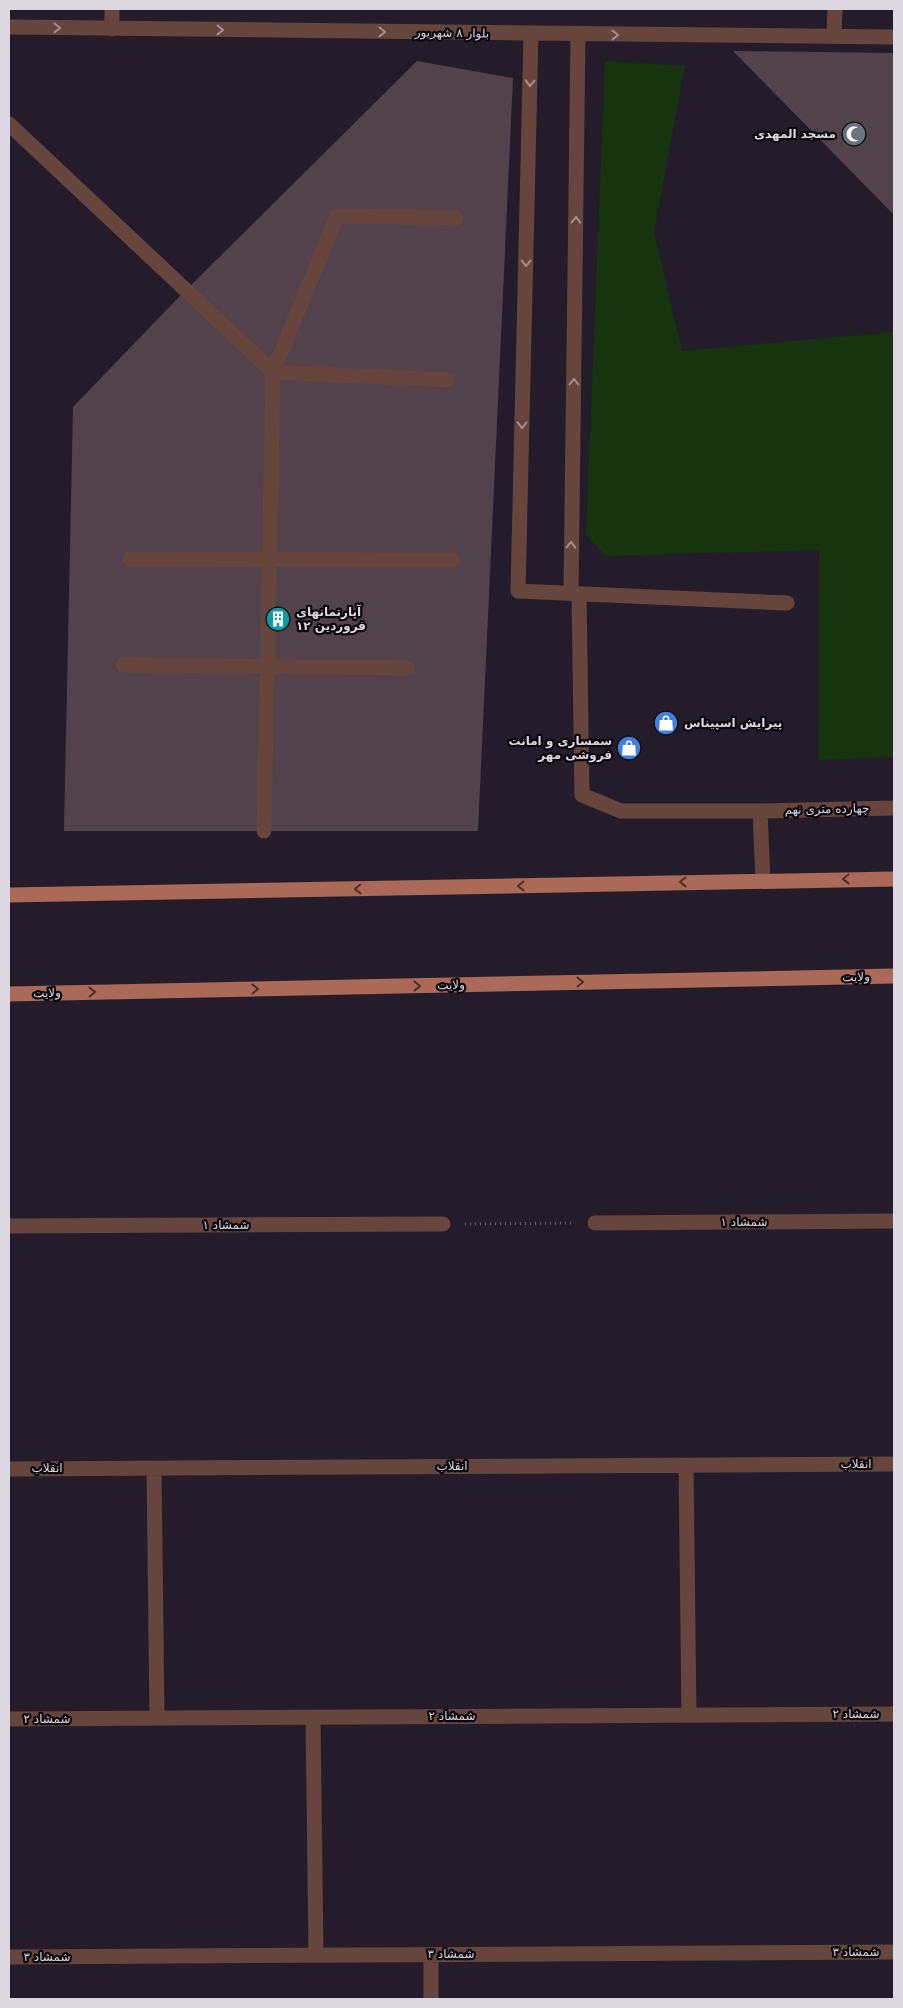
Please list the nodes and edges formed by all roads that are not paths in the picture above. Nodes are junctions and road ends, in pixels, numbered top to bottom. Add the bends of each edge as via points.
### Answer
1 (112, 9) edge
2 (836, 9) edge
3 (9, 27) edge
4 (112, 29) junction
5 (531, 34) junction
6 (578, 35) junction
7 (834, 35) junction
8 (894, 37) edge
9 (9, 124) edge
10 (456, 218) dead end
11 (273, 372) junction
12 (447, 380) dead end
13 (130, 559) dead end
14 (269, 560) junction
15 (452, 560) dead end
16 (575, 594) junction
17 (787, 603) dead end
18 (123, 665) dead end
19 (267, 666) junction
20 (407, 668) dead end
21 (894, 808) edge
22 (760, 811) junction
23 (264, 831) dead end
24 (894, 879) edge
25 (763, 881) junction
26 (9, 895) edge
27 (894, 976) edge
28 (9, 994) edge
29 (894, 1222) edge
30 (595, 1223) road end
31 (443, 1224) road end
32 (9, 1226) edge
33 (894, 1464) edge
34 (686, 1465) junction
35 (9, 1468) edge
36 (154, 1468) junction
37 (894, 1714) edge
38 (689, 1715) junction
39 (314, 1717) junction
40 (157, 1718) junction
41 (9, 1719) edge
42 (894, 1952) edge
43 (316, 1955) junction
44 (430, 1955) junction
45 (9, 1957) edge
46 (431, 1999) edge

1 - 4 street
2 - 7 street
3 -> 4 street, بلوار ۸ شهریور
4 -> 5 street, بلوار ۸ شهریور
5 - 6 street, بلوار ۸ شهریور
5 -> 16 street via 518,591
6 -> 7 street, بلوار ۸ شهریور
16 -> 6 street
7 - 8 street, بلوار ۸ شهریور
9 - 11 street
10 - 11 street via 337,216
11 - 12 street
11 - 14 street
13 - 14 street
14 - 15 street
14 - 19 street
16 - 17 street
16 - 22 street, چهارده متری نهم via 582,795 621,810
18 - 19 street
19 - 20 street
19 - 23 street
21 - 22 street, چهارده متری نهم
22 - 25 street
24 -> 25 main road
25 -> 26 main road
28 -> 27 main road, ولایت
29 - 30 street, شمشاد ۱
31 - 32 street, شمشاد ۱
33 - 34 street, انقلاب
34 - 36 street, انقلاب
34 - 38 street
35 - 36 street, انقلاب
36 - 40 street
37 - 38 street, شمشاد ۲
38 - 39 street, شمشاد ۲
39 - 40 street, شمشاد ۲
39 - 43 street
40 - 41 street, شمشاد ۲
42 - 44 street, شمشاد ۳
43 - 44 street, شمشاد ۳
43 - 45 street, شمشاد ۳
44 - 46 street

